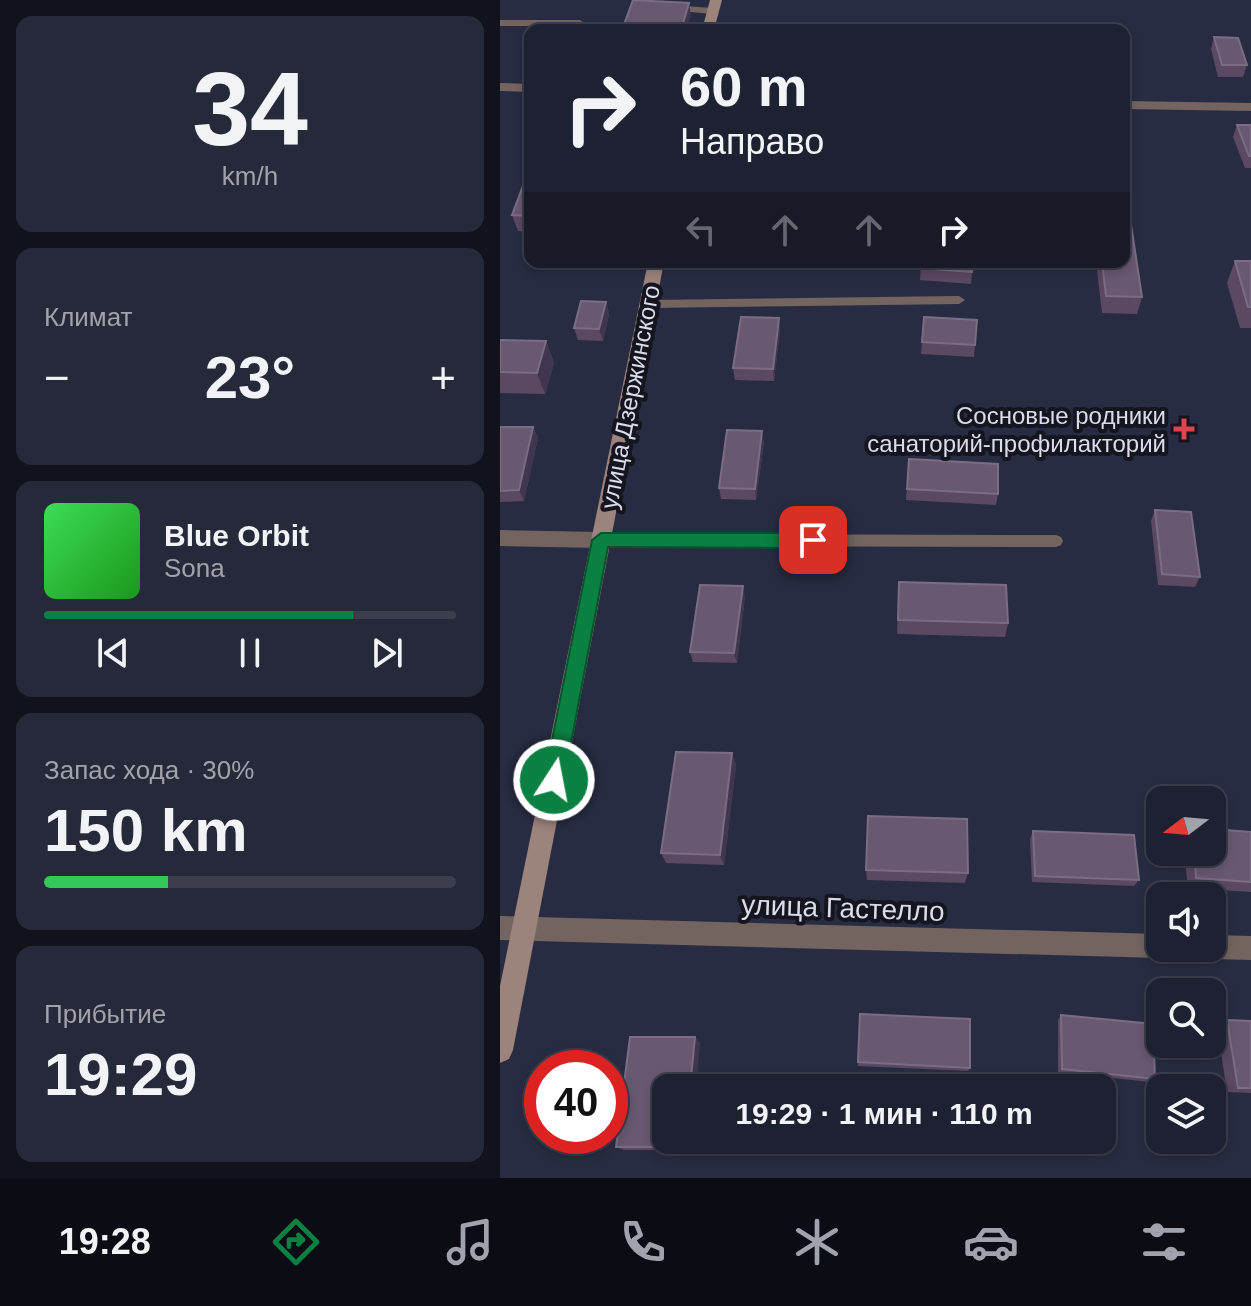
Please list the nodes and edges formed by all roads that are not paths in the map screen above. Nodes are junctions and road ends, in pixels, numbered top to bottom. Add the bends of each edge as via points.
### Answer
1 (714, 5) edge
2 (659, 7) edge
3 (500, 23) edge
4 (580, 23) dead end
5 (500, 87) edge
6 (524, 88) edge
7 (1130, 105) edge
8 (1251, 107) edge
9 (655, 268) edge
10 (959, 300) dead end
11 (649, 304) junction
12 (500, 538) edge
13 (601, 540) junction
14 (1056, 541) dead end
15 (512, 929) edge
16 (1146, 946) edge
17 (1226, 947) edge
18 (1251, 948) edge
19 (500, 1050) edge

1 - 2 lane
3 - 4 lane
5 - 6 street
7 - 8 street
9 - 11 street, улица Дзержинского
10 - 11 lane
11 - 13 street, улица Дзержинского
12 - 13 street
13 - 14 lane
13 - 15 street, улица Дзержинского
15 - 16 street, улица Гастелло
15 - 19 street, улица Дзержинского
17 - 18 street

